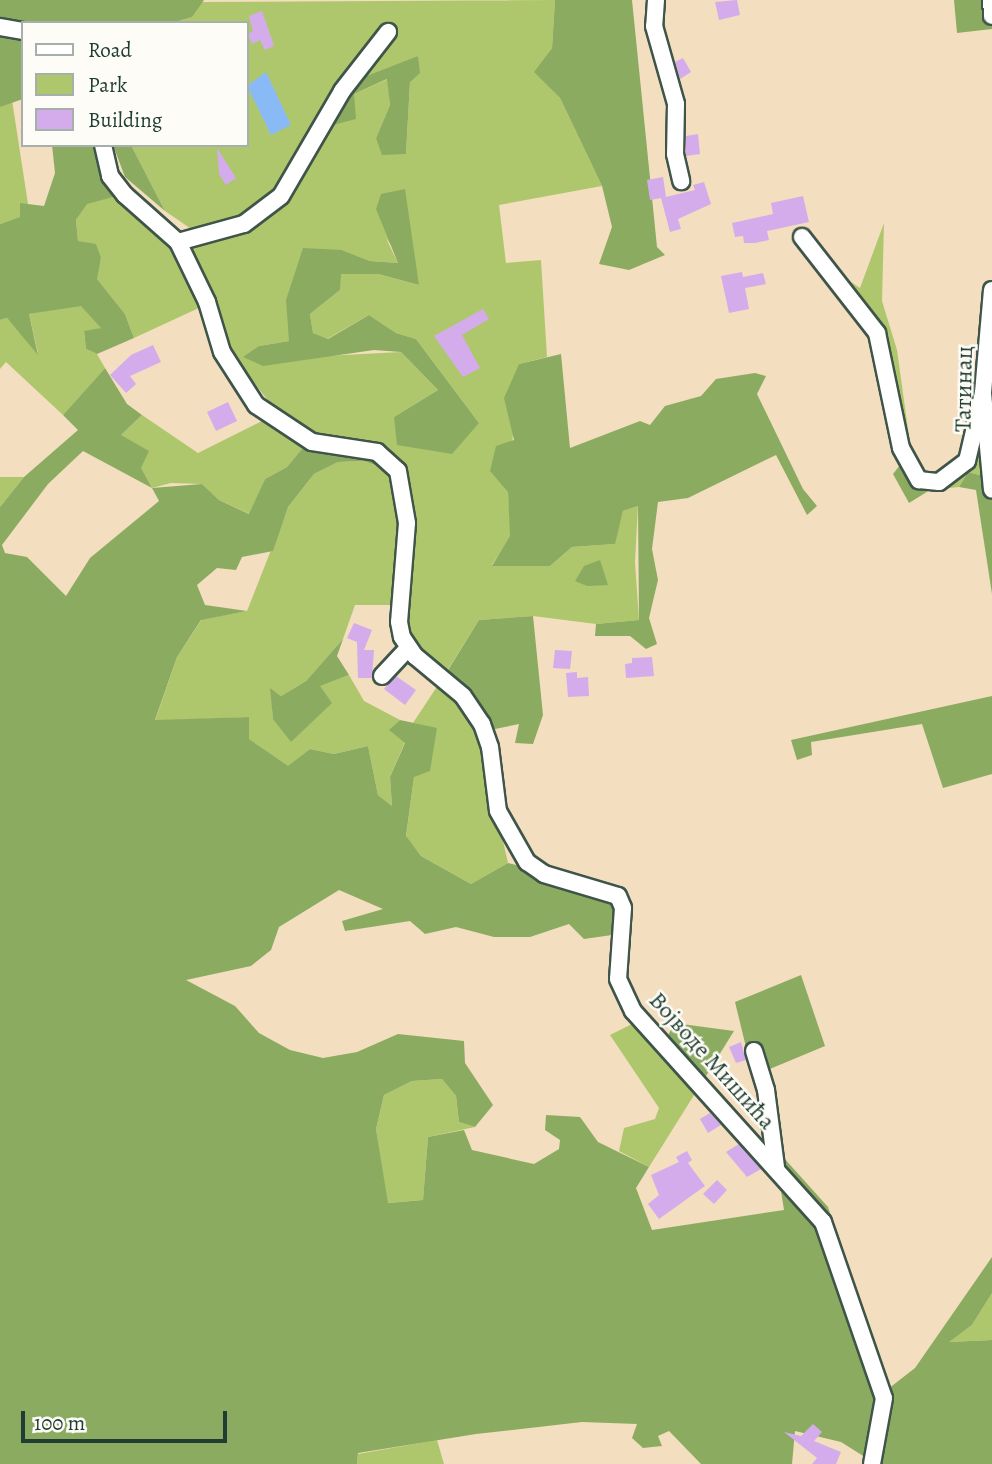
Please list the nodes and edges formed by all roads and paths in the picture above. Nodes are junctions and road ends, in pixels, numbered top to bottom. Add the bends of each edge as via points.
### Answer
1 (656, 0) edge
2 (991, 0) edge
3 (992, 16) edge
4 (0, 27) edge
5 (21, 31) edge
6 (388, 32) dead end
7 (103, 147) edge
8 (681, 181) dead end
9 (802, 237) dead end
10 (178, 243) junction
11 (992, 290) edge
12 (983, 393) junction
13 (992, 490) edge
14 (408, 648) junction
15 (382, 676) dead end
16 (754, 1051) dead end
17 (776, 1167) junction
18 (872, 1464) edge

1 - 8 street via 654,26 676,104 675,153
2 - 3 street
4 - 5 street
6 - 10 street via 342,91 281,196 244,224
7 - 10 street via 110,176
9 - 12 street via 877,333 901,448 919,480 939,482 967,461
10 - 14 street via 207,302 222,352 257,405 312,442 377,452 398,471 407,523 399,622
11 - 12 street, Татинац
12 - 13 street, Татинац
14 - 15 street
14 - 17 street, Војводе Мишића via 463,696 481,724 490,747 498,811 516,847 544,874 618,895 623,908 618,979 633,1011
16 - 17 street, Војводе Мишића via 766,1090
17 - 18 street, Војводе Мишића via 823,1222 873,1356 884,1398

